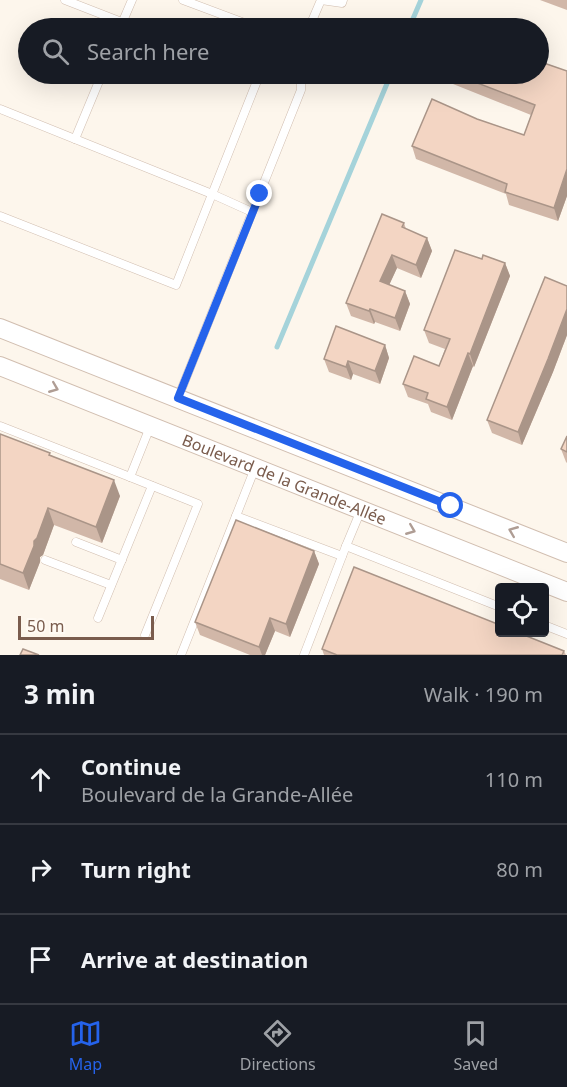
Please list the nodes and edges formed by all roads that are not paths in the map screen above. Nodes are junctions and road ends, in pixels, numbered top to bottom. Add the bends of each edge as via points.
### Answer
1 (65, 0) edge
2 (132, 0) edge
3 (183, 0) edge
4 (343, 0) edge
5 (104, 18) edge
6 (124, 18) edge
7 (231, 18) edge
8 (313, 18) edge
9 (98, 84) edge
10 (257, 84) edge
11 (301, 84) edge
12 (0, 109) edge
13 (75, 139) junction
14 (212, 194) junction
15 (252, 212) junction
16 (0, 216) edge
17 (0, 328) edge
18 (0, 366) edge
19 (178, 398) junction
20 (0, 426) edge
21 (150, 426) junction
22 (255, 468) junction
23 (129, 477) junction
24 (152, 486) junction
25 (361, 510) junction
26 (236, 516) junction
27 (76, 542) dead end
28 (346, 546) junction
29 (567, 553) edge
30 (342, 556) junction
31 (45, 560) dead end
32 (122, 560) junction
33 (111, 585) junction
34 (567, 592) edge
35 (495, 605) edge
36 (98, 618) dead end
37 (549, 627) edge
38 (567, 634) edge
39 (146, 635) dead end
40 (181, 655) edge
41 (304, 655) edge

1 - 5 lane
2 - 6 lane
3 - 7 lane
4 - 8 lane via 321,0
9 - 13 lane
10 - 14 lane
11 - 15 lane
12 - 13 lane
13 - 14 lane
14 - 15 lane
14 - 16 lane via 176,285
15 - 19 lane
17 - 19 street
18 -> 21 street, Boulevard de la Grande-Allée
29 -> 19 street
20 - 23 lane
21 - 22 street, Boulevard de la Grande-Allée
21 - 23 lane
22 - 25 street, Boulevard de la Grande-Allée
22 - 26 lane
23 - 24 lane
24 - 32 lane
24 - 39 lane via 198,504
25 - 28 lane
25 -> 34 street, Boulevard de la Grande-Allée
26 - 30 lane
26 - 40 lane
27 - 32 lane
28 - 30 lane
28 - 35 lane
30 - 41 lane
31 - 33 lane
32 - 33 lane
33 - 36 lane
37 - 38 lane

